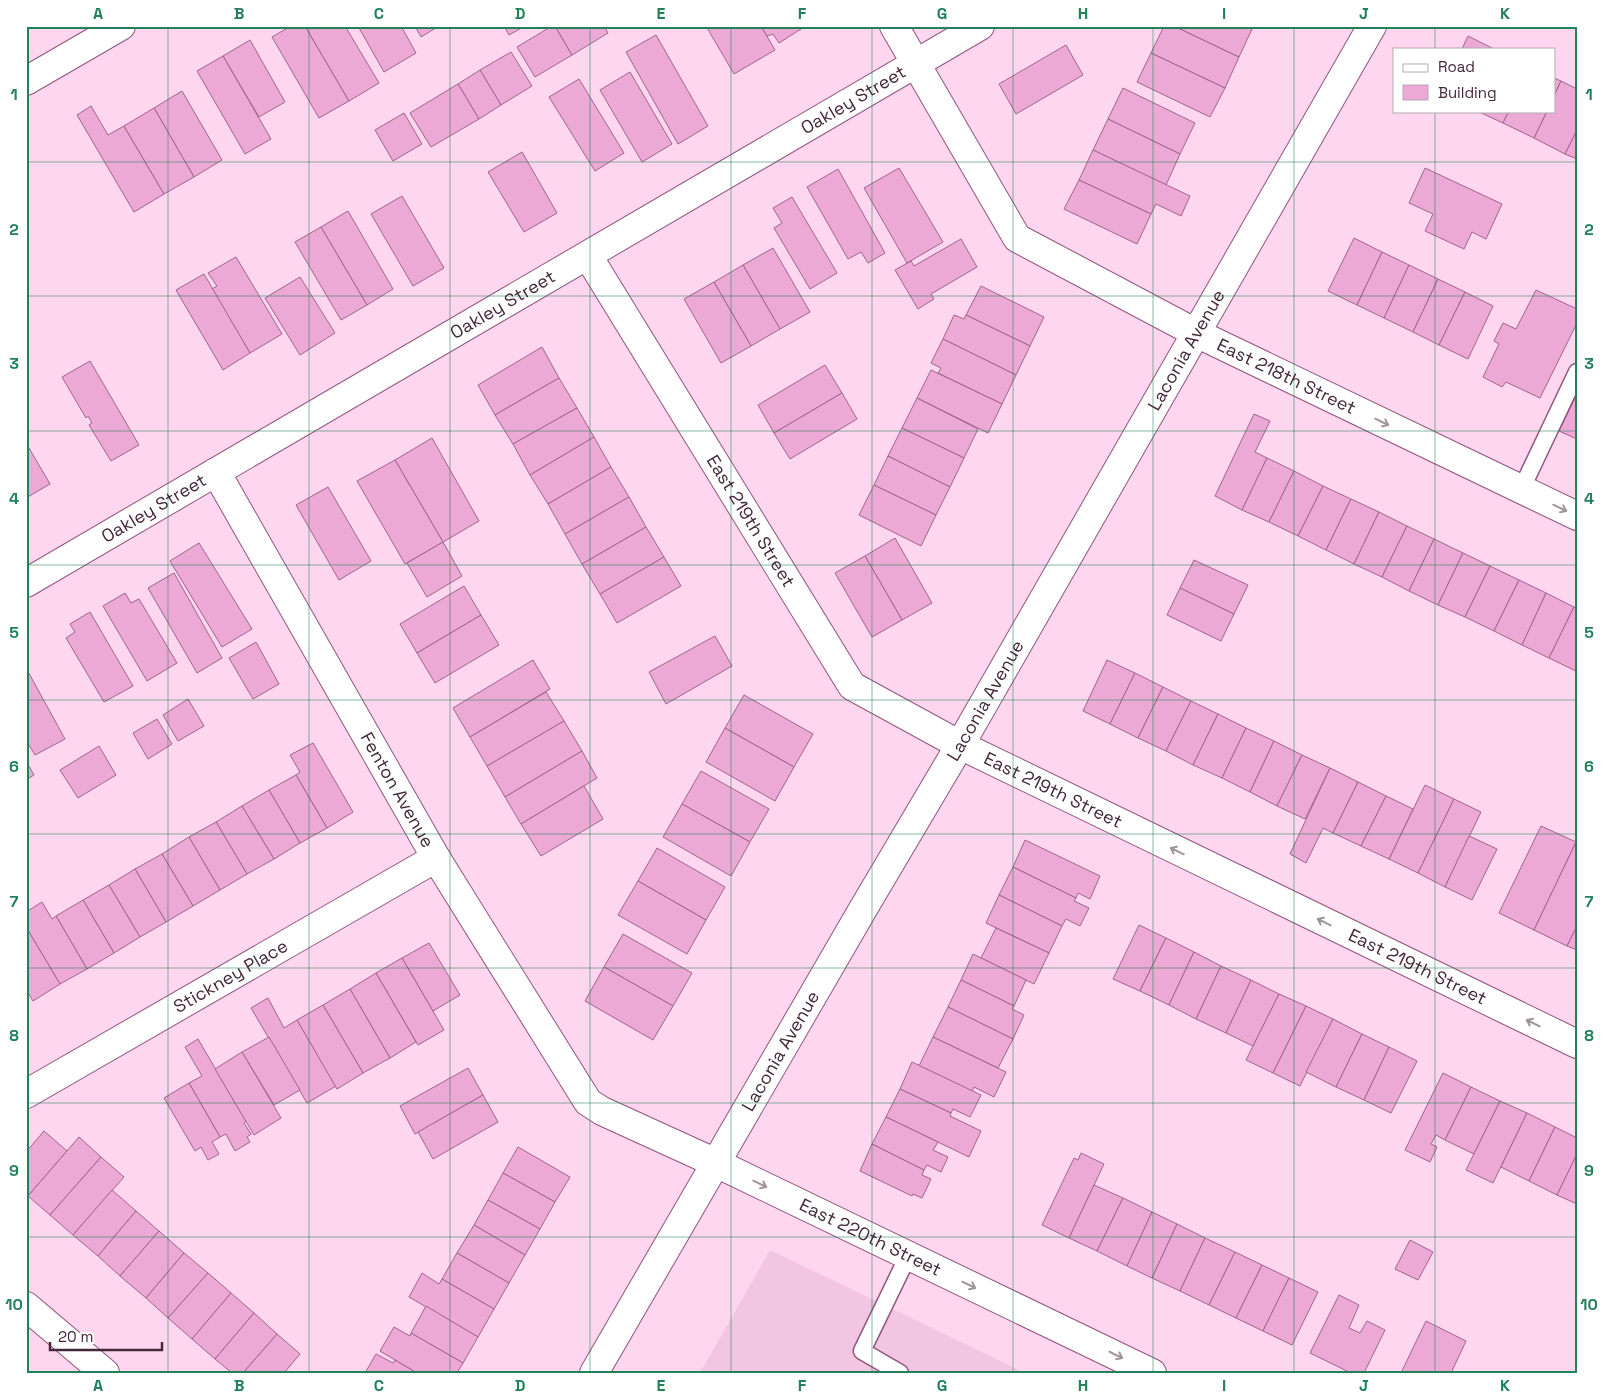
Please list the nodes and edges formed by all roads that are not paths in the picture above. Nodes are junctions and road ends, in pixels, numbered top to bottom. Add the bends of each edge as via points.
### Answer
1 (121, 26) edge
2 (894, 26) edge
3 (980, 26) edge
4 (1372, 26) edge
5 (916, 64) junction
6 (26, 81) edge
7 (588, 256) junction
8 (1196, 333) junction
9 (1577, 372) edge
10 (216, 472) junction
11 (1521, 490) junction
12 (1577, 516) edge
13 (26, 583) edge
14 (960, 745) junction
15 (436, 858) junction
16 (1577, 1044) edge
17 (26, 1094) edge
18 (588, 1102) joint
19 (716, 1162) junction
20 (908, 1256) junction
21 (26, 1306) edge
22 (105, 1373) edge
23 (594, 1373) edge
24 (900, 1373) edge
25 (1152, 1373) edge

1 - 6 street
2 - 5 street, East 218th Street
3 - 5 street, Oakley Street
4 - 8 street, Laconia Avenue
5 - 7 street, Oakley Street
5 - 8 street, East 218th Street via 1018,238
7 - 10 street, Oakley Street
7 - 14 street, East 219th Street via 852,686
8 -> 11 street, East 218th Street
8 - 14 street, Laconia Avenue
9 - 11 lane
10 - 13 street, Oakley Street
10 - 15 street, Fenton Avenue
11 -> 12 street, East 218th Street
16 -> 14 street, East 219th Street
14 - 19 street, Laconia Avenue
15 - 17 street, Stickney Place
15 - 18 street, Fenton Avenue
18 - 19 street, East 220th Street
19 -> 20 street, East 220th Street
19 - 23 street, Laconia Avenue
20 - 24 lane via 862,1351
20 -> 25 street, East 220th Street
21 - 22 street

